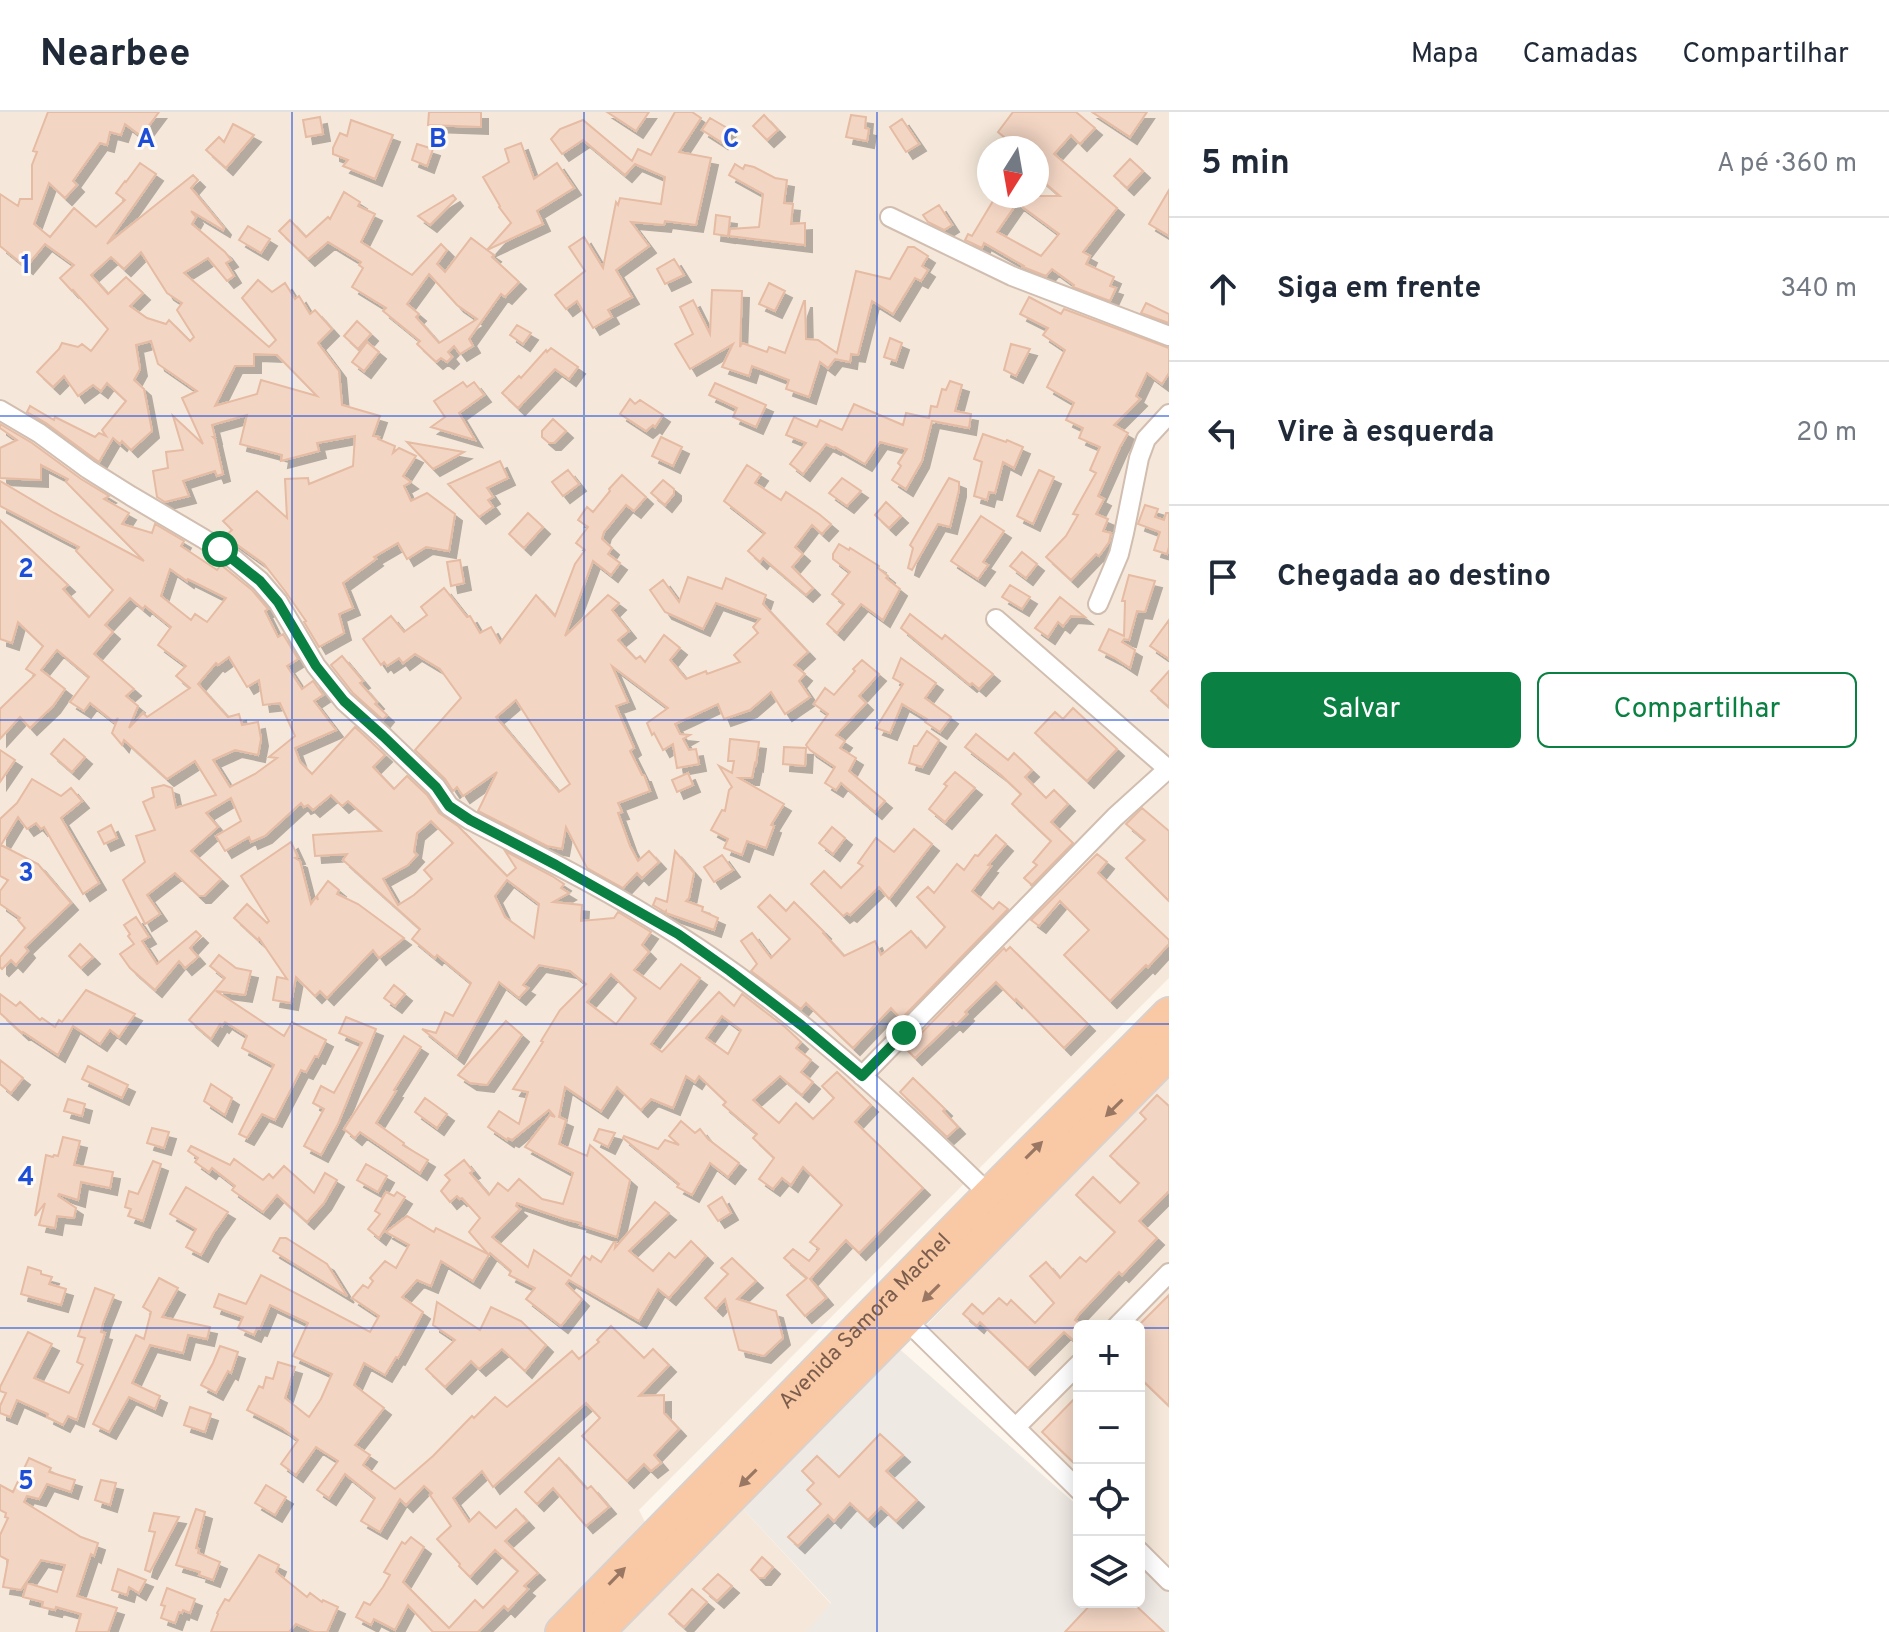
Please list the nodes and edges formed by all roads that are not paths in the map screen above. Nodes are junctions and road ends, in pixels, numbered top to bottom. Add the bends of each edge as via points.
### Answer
1 (890, 217) dead end
2 (1169, 336) edge
3 (0, 410) edge
4 (1169, 414) edge
5 (1098, 604) dead end
6 (996, 619) dead end
7 (1169, 768) edge
8 (1169, 1014) edge
9 (1163, 1069) edge
10 (862, 1076) junction
11 (1000, 1204) junction
12 (1169, 1273) edge
13 (905, 1319) junction
14 (1123, 1320) edge
15 (1073, 1370) edge
16 (1016, 1427) junction
17 (1073, 1484) edge
18 (1145, 1557) edge
19 (1169, 1581) edge
20 (562, 1632) edge
21 (597, 1632) edge

1 - 2 street via 1012,276
3 - 10 street via 204,539 260,581 344,701 436,787 449,806 678,934
4 - 5 street via 1146,439 1122,543
6 - 7 street
7 - 10 street
11 -> 8 highway, Avenida Samora Machel
9 -> 11 highway, Avenida Samora Machel
10 - 11 street
11 -> 13 highway, Avenida Samora Machel
20 -> 11 highway, Avenida Samora Machel
12 - 14 street
13 - 16 street
13 -> 21 highway, Avenida Samora Machel
15 - 16 street
16 - 17 street
18 - 19 street

